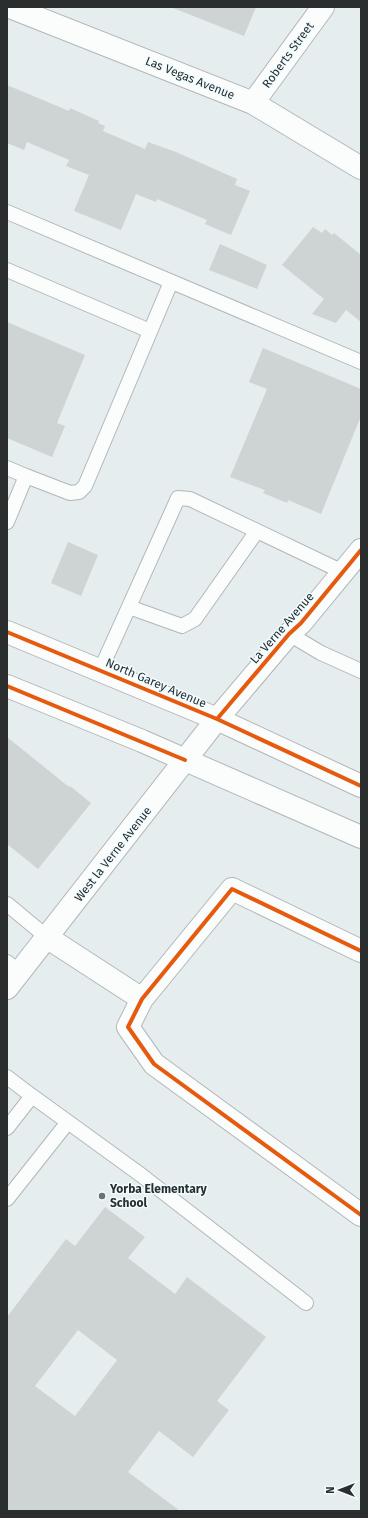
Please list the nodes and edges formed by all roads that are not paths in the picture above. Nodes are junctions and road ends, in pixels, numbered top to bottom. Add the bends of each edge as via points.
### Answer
1 (10, 7) edge
2 (323, 7) edge
3 (253, 104) junction
4 (361, 168) edge
5 (7, 212) edge
6 (7, 270) edge
7 (171, 282) junction
8 (150, 331) junction
9 (361, 362) edge
10 (7, 468) edge
11 (26, 476) junction
12 (7, 522) edge
13 (257, 531) junction
14 (361, 550) edge
15 (342, 572) junction
16 (129, 607) junction
17 (7, 632) edge
18 (289, 634) junction
19 (100, 671) junction
20 (361, 671) edge
21 (7, 686) edge
22 (217, 719) junction
23 (185, 760) junction
24 (361, 786) edge
25 (361, 837) edge
26 (7, 904) edge
27 (48, 938) junction
28 (361, 951) edge
29 (11, 974) edge
30 (142, 999) junction
31 (7, 1077) edge
32 (32, 1096) junction
33 (68, 1122) junction
34 (7, 1128) edge
35 (7, 1199) edge
36 (361, 1215) edge
37 (306, 1303) dead end

1 - 3 main road, Las Vegas Avenue
2 - 3 main road, Roberts Street
3 - 4 main road, Las Vegas Avenue
5 - 7 lane
6 - 8 lane
7 - 8 lane
7 - 9 lane
8 - 11 lane via 85,486 79,492 70,493
10 - 11 lane
11 - 12 lane
13 - 15 lane
13 - 16 lane via 196,619 182,626
13 - 16 lane via 190,499 178,498
14 - 15 main road, La Verne Avenue
15 - 18 main road, La Verne Avenue
16 - 19 lane
17 - 19 main road, North Garey Avenue
18 - 20 lane via 321,653
18 - 22 main road, La Verne Avenue
19 - 22 main road, North Garey Avenue
21 - 23 main road
22 - 23 main road, West la Verne Avenue
22 - 24 main road, North Garey Avenue
23 - 25 main road
23 - 27 main road, West la Verne Avenue
26 - 27 lane
27 - 29 main road, West la Verne Avenue
27 - 30 main road
28 - 30 main road via 232,889
30 - 36 main road via 128,1027 154,1064
31 - 32 lane
32 - 33 lane
32 - 34 lane
33 - 35 lane
33 - 37 lane via 141,1175

